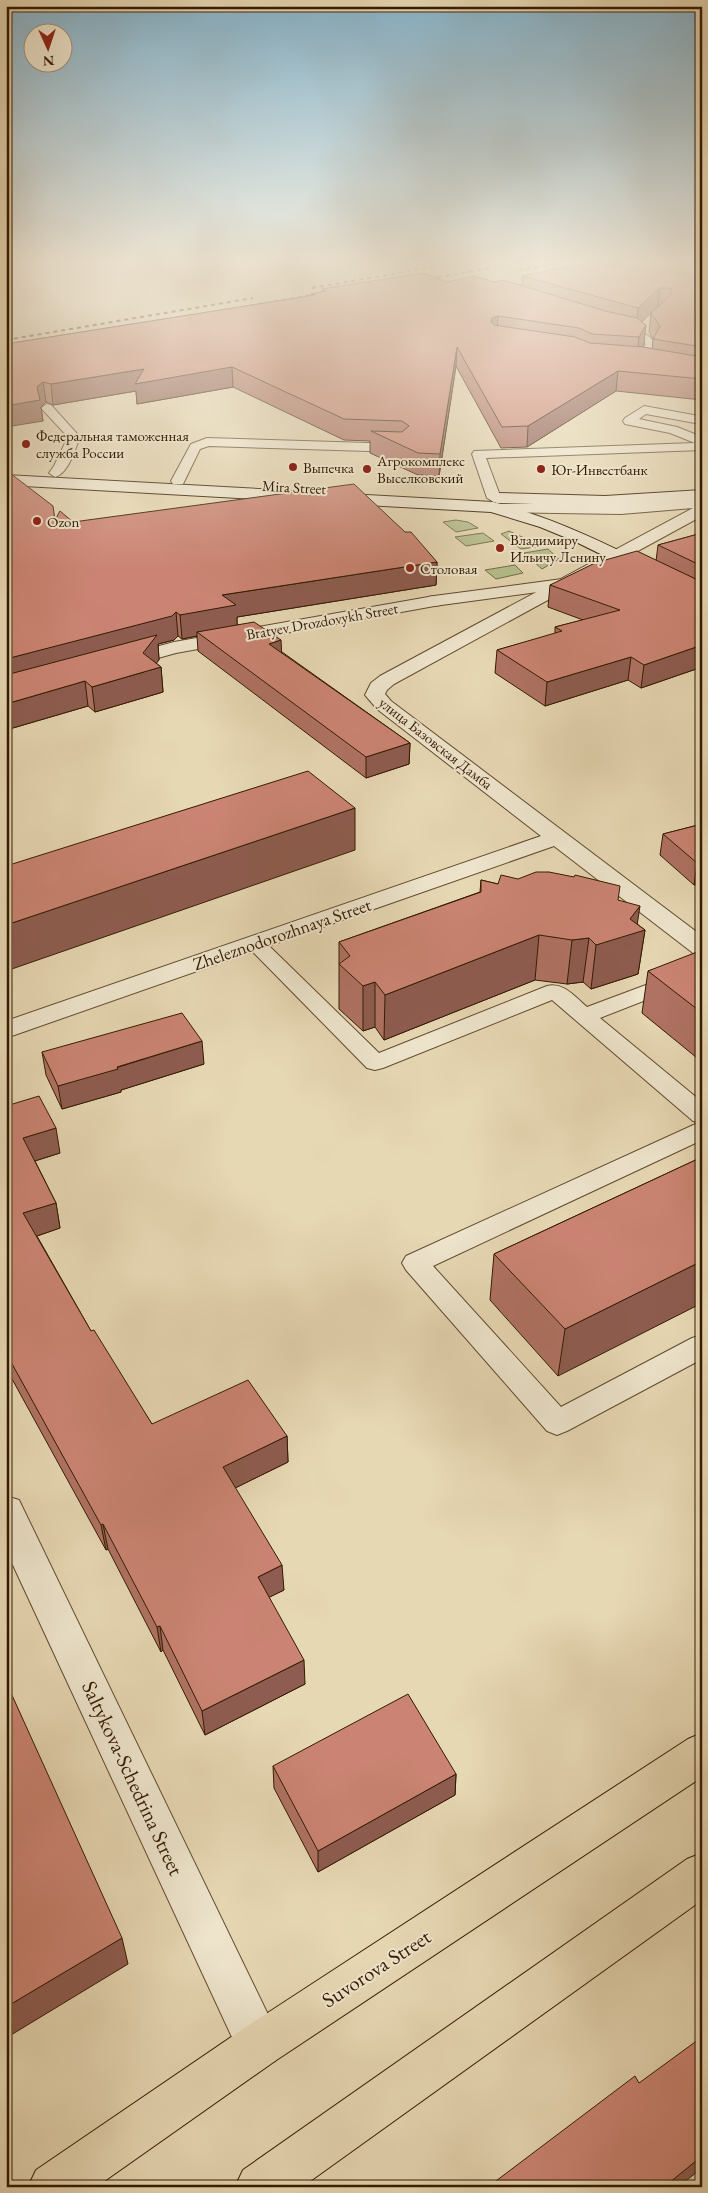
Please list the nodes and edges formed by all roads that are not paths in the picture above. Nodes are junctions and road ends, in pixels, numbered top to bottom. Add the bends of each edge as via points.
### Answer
1 (645, 363) edge
2 (702, 372) edge
3 (47, 408) edge
4 (695, 419) dead end
5 (702, 441) edge
6 (702, 446) edge
7 (401, 448) edge
8 (6, 468) edge
9 (55, 473) junction
10 (6, 480) edge
11 (178, 481) junction
12 (702, 495) edge
13 (493, 503) junction
14 (702, 503) edge
15 (702, 510) edge
16 (616, 556) junction
17 (562, 584) junction
18 (702, 599) edge
19 (109, 665) edge
20 (558, 837) junction
21 (256, 944) junction
22 (702, 948) edge
23 (702, 970) edge
24 (584, 1016) junction
25 (6, 1030) edge
26 (702, 1115) edge
27 (702, 1130) edge
28 (702, 1346) edge
29 (6, 1512) edge
30 (702, 1753) edge
31 (702, 1874) edge
32 (259, 2045) junction
33 (286, 2179) edge
34 (53, 2187) edge

1 - 2 lane
3 - 9 lane via 74,437
4 - 5 lane via 644,410 629,421 673,430
6 - 13 lane via 478,454
7 - 11 lane via 207,442 195,448
8 - 9 street, Mira Street
9 - 11 street, Mira Street
10 - 13 street, Mira Street
11 - 13 street, Mira Street
12 - 13 street, Mira Street
13 - 14 street, Mira Street via 621,509
13 - 16 street
15 - 16 street, улица Базовская Дамба
16 - 17 street, улица Базовская Дамба
16 - 18 street
17 - 19 street, Bratyev Drozdovykh Street via 434,601 174,648
17 - 20 street, улица Базовская Дамба via 387,680 375,694 384,705
20 - 21 street, Zheleznodorozhnaya Street
20 - 22 street, улица Базовская Дамба
21 - 24 lane via 374,1063 555,991
21 - 25 street, Zheleznodorozhnaya Street
23 - 24 lane
24 - 26 lane
27 - 28 lane via 415,1263 557,1424
29 - 32 street, Saltykova-Schedrina Street
30 - 32 main road, Suvorova Street
31 - 33 main road
32 - 34 main road, Suvorova Street

